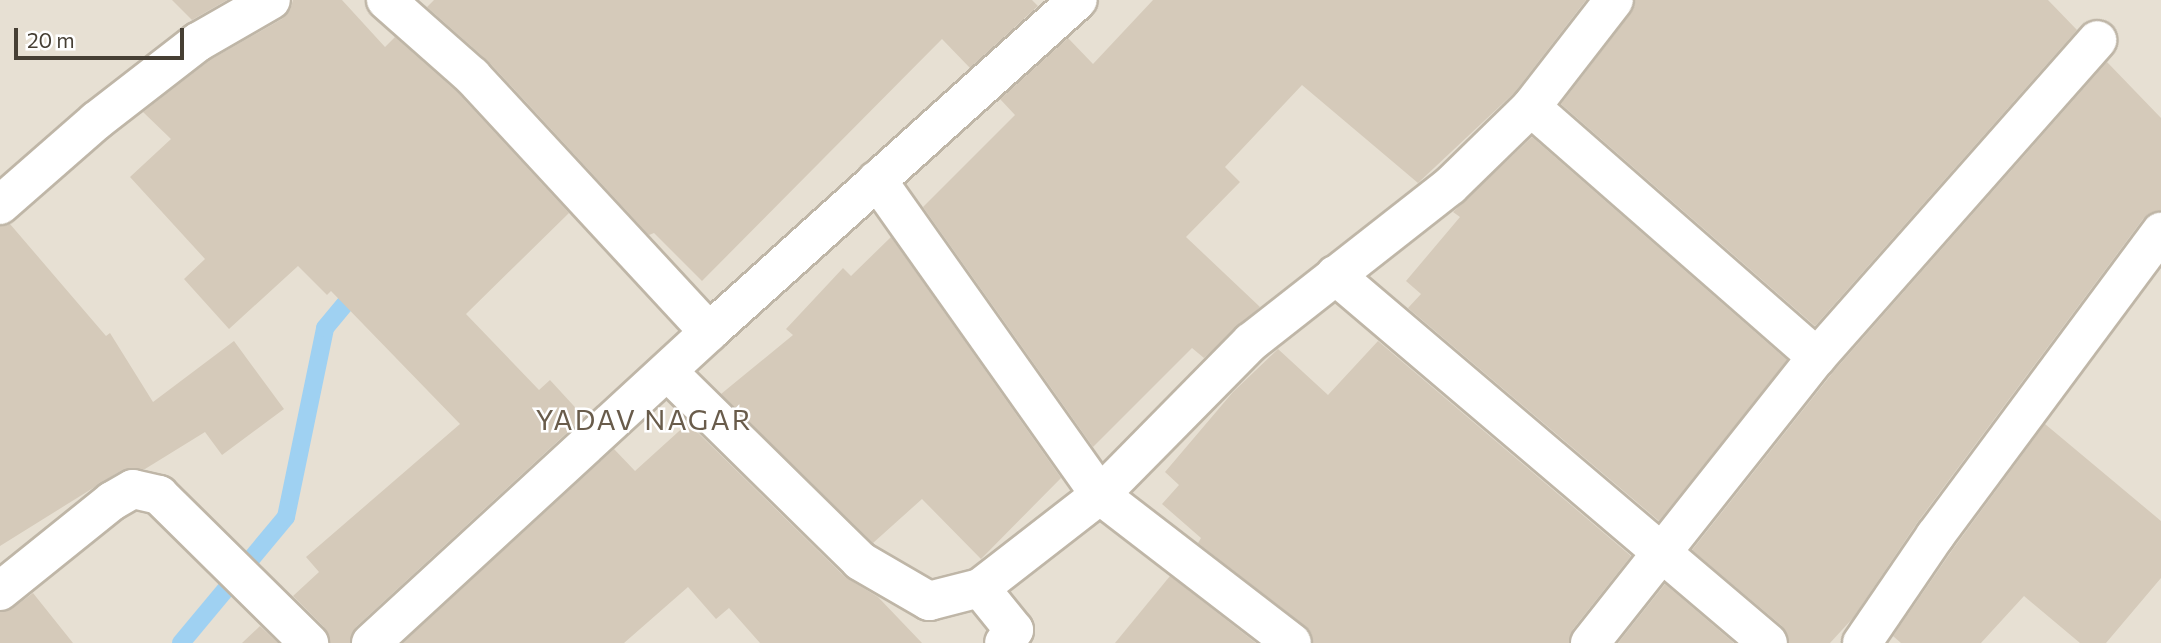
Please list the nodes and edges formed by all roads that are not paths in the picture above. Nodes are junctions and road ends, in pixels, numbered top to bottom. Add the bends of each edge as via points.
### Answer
1 (271, 0) edge
2 (386, 0) edge
3 (1078, 0) edge
4 (1614, 0) edge
5 (2097, 40) dead end
6 (1531, 107) junction
7 (877, 180) junction
8 (0, 205) edge
9 (2161, 232) edge
10 (1335, 275) junction
11 (709, 332) junction
12 (1817, 357) junction
13 (668, 372) junction
14 (1100, 495) junction
15 (1661, 554) junction
16 (980, 588) junction
17 (0, 592) edge
18 (309, 643) edge
19 (371, 643) edge
20 (1004, 643) edge
21 (1292, 643) edge
22 (1590, 643) edge
23 (1768, 643) edge
24 (1862, 643) edge

1 - 8 street via 198,42 96,121
2 - 11 street via 472,76
3 - 7 street
4 - 6 street
5 - 12 street
6 - 10 street via 1450,186
6 - 12 street
7 - 11 street
7 - 14 street
9 - 24 street
10 - 14 street via 1251,342
10 - 15 street
11 - 13 street
12 - 15 street
13 - 16 street via 860,561 929,601
13 - 19 street
14 - 16 street
14 - 21 street
15 - 22 street
15 - 23 street
16 - 20 street via 1014,630
17 - 18 street via 112,501 134,489 159,495

